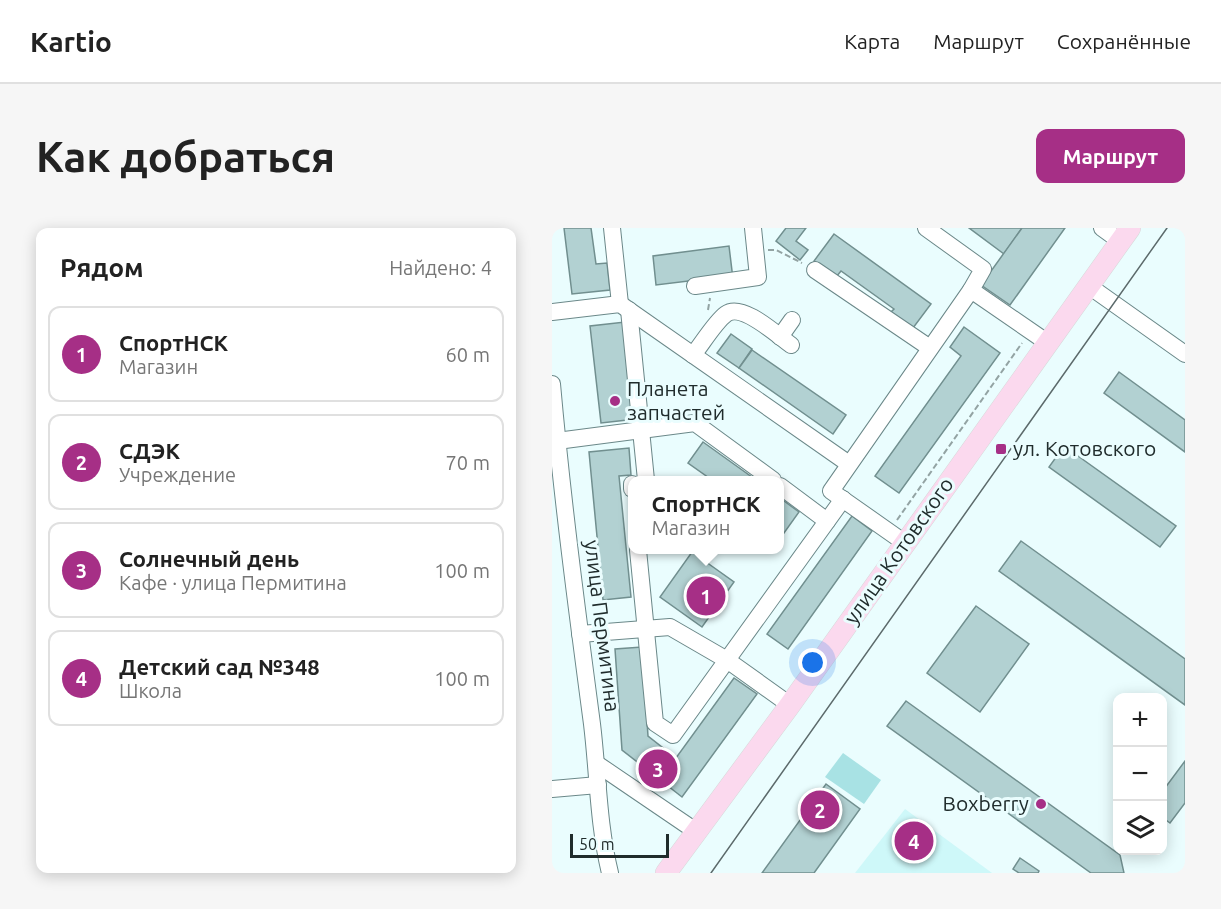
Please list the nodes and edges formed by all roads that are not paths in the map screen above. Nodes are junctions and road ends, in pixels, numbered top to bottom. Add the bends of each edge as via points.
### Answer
1 (612, 228) edge
2 (753, 228) edge
3 (926, 228) edge
4 (1102, 228) edge
5 (1125, 235) edge
6 (815, 270) dead end
7 (695, 286) dead end
8 (1089, 286) junction
9 (971, 290) junction
10 (625, 307) junction
11 (552, 312) edge
12 (792, 320) dead end
13 (1039, 337) junction
14 (930, 348) junction
15 (1185, 354) edge
16 (693, 355) junction
17 (552, 384) edge
18 (641, 431) junction
19 (557, 441) junction
20 (849, 464) junction
21 (646, 476) edge
22 (768, 476) edge
23 (557, 482) edge
24 (784, 489) edge
25 (843, 499) junction
26 (827, 521) junction
27 (897, 537) junction
28 (638, 554) edge
29 (646, 630) junction
30 (580, 634) junction
31 (727, 660) junction
32 (790, 705) junction
33 (597, 764) junction
34 (598, 785) junction
35 (552, 789) edge
36 (697, 832) junction
37 (610, 873) edge
38 (666, 873) edge

1 - 10 street
2 - 7 street via 758,277
3 - 9 street via 983,269
4 - 5 street
5 - 8 main road, улица Котовского
6 - 14 street
8 - 13 main road, улица Котовского
8 - 15 street
9 - 13 street
9 - 14 street
10 - 11 street
10 - 16 street
10 - 18 street
12 - 16 street via 786,341 744,312 734,310 725,315
13 - 27 main road, улица Котовского
14 - 20 street
16 - 20 street
17 - 19 street, улица Пермитина
18 - 19 street
18 - 21 street
18 - 22 street via 695,423
19 - 23 street, улица Пермитина
20 - 25 street via 831,491
23 - 30 street, улица Пермитина
24 - 26 street
25 - 26 street
25 - 27 street
26 - 31 street
27 - 32 main road, улица Котовского
28 - 29 street
29 - 30 street
29 - 31 street via 670,627
29 - 31 street via 655,723 673,735
30 - 33 street, улица Пермитина
31 - 32 street
32 - 36 main road, улица Котовского
33 - 34 street, улица Пермитина
33 - 36 street
34 - 35 street
34 - 37 street, улица Пермитина
36 - 38 main road, улица Котовского

